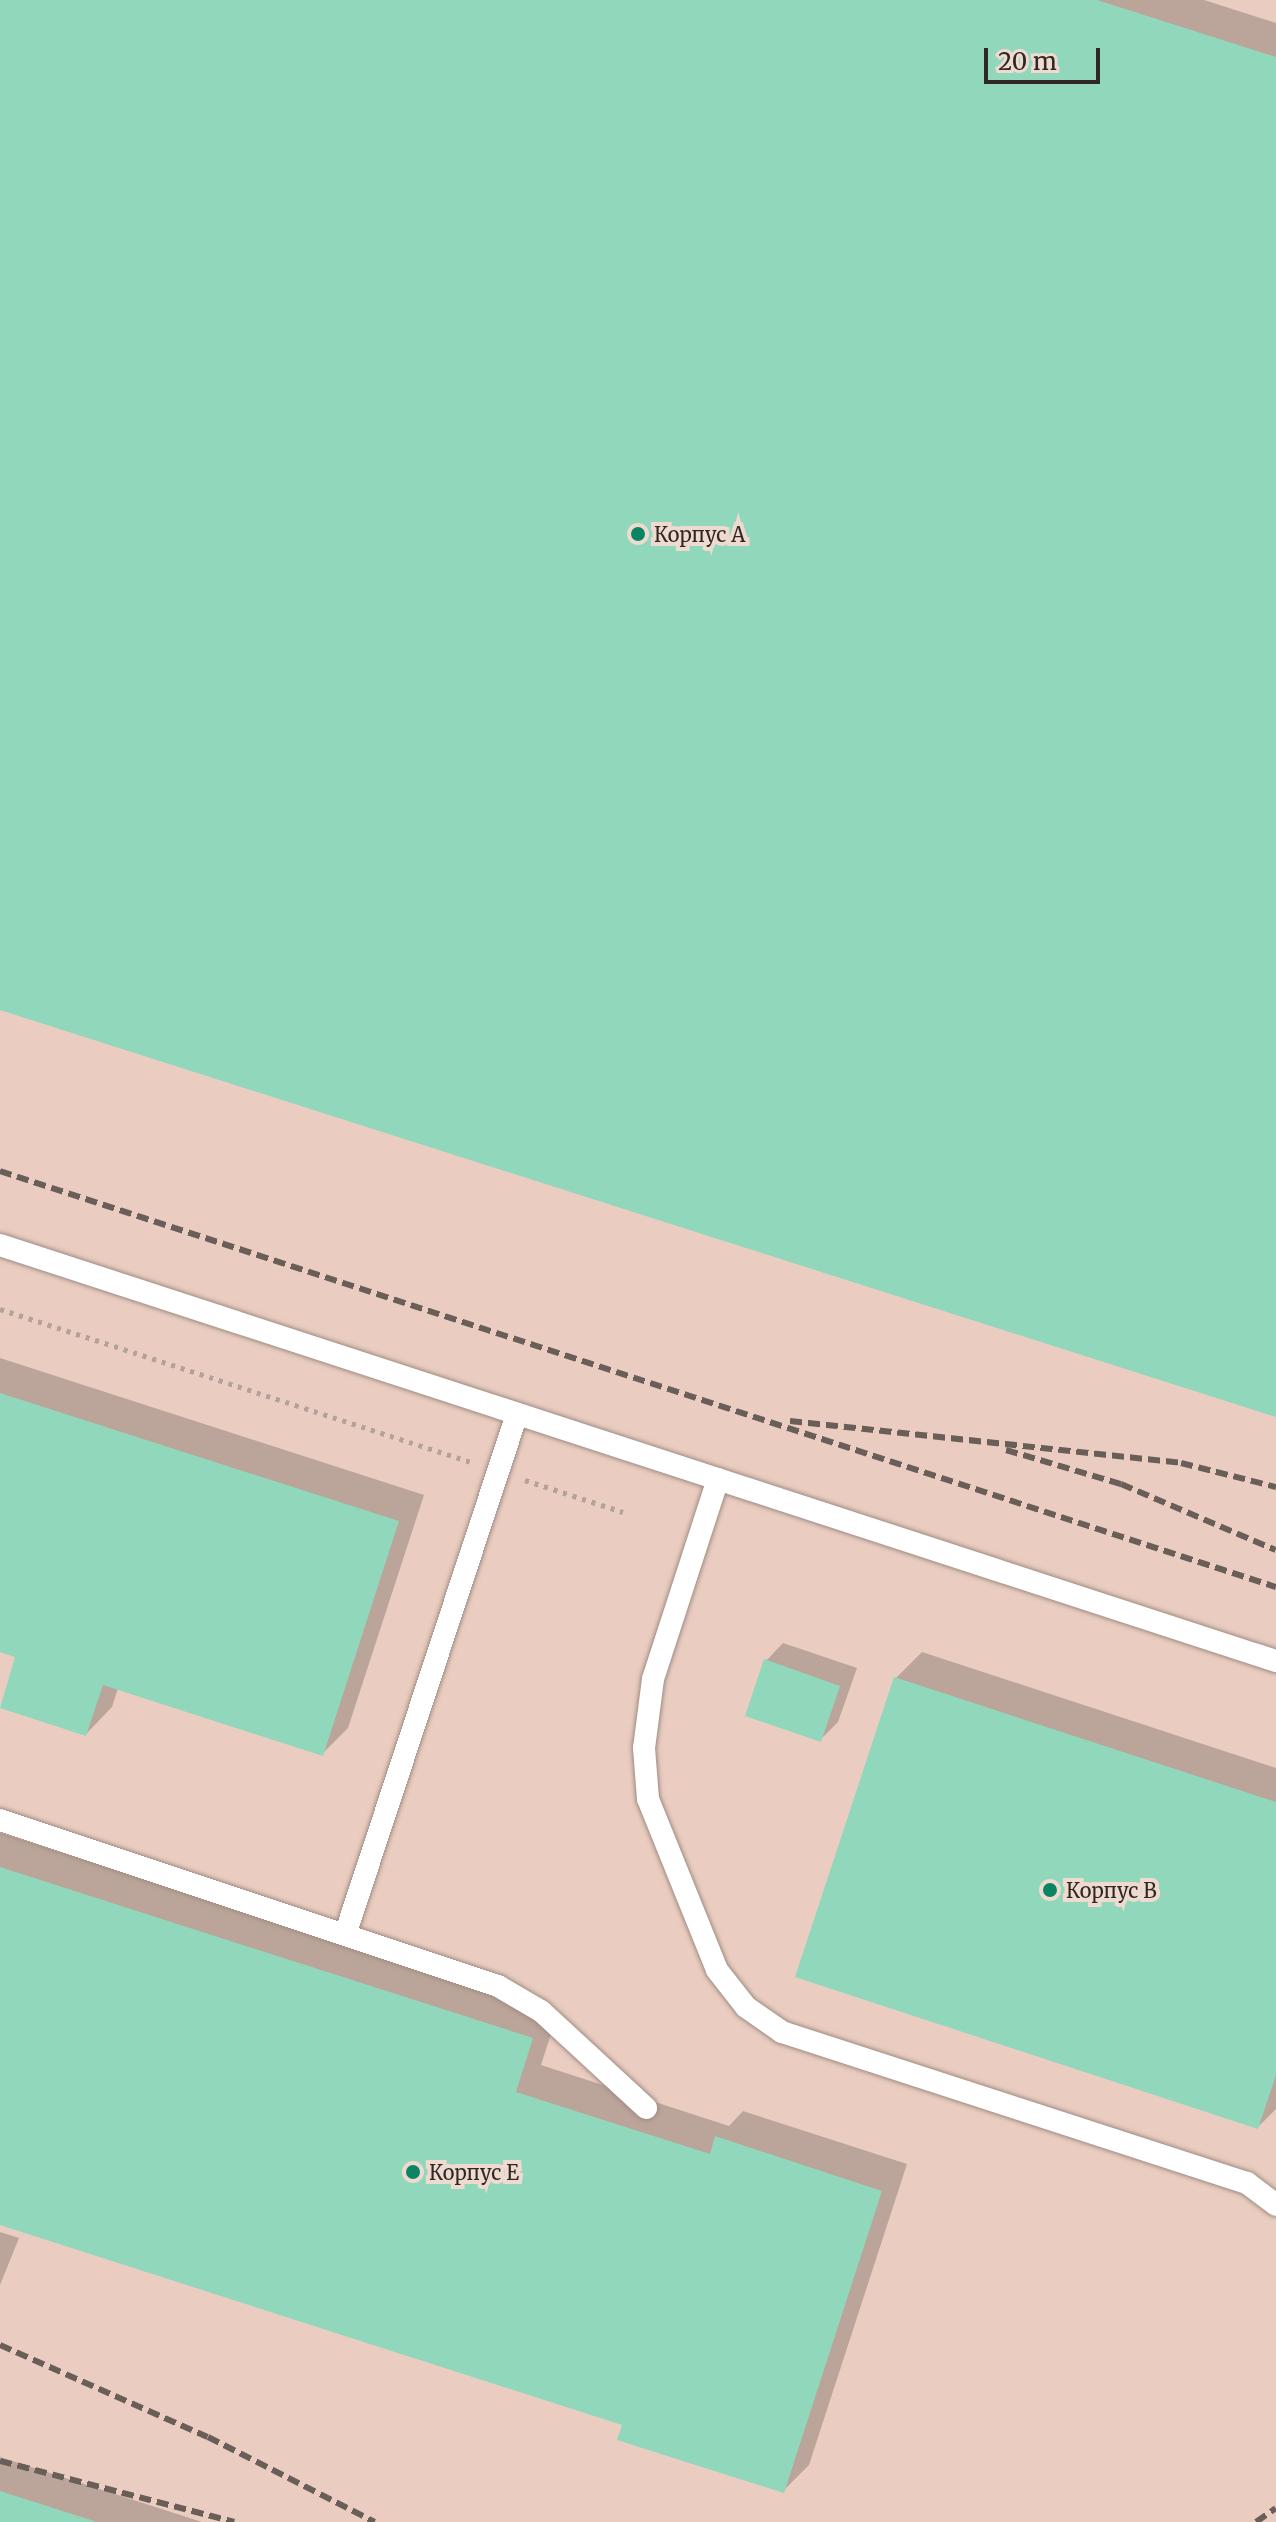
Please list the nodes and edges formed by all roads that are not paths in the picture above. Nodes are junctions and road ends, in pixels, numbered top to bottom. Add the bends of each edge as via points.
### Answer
1 (0, 1245) edge
2 (517, 1414) junction
3 (718, 1479) junction
4 (1276, 1661) edge
5 (0, 1820) edge
6 (345, 1935) junction
7 (646, 2108) dead end
8 (1276, 2205) edge

1 - 2 lane
2 - 3 lane
2 - 6 lane
3 - 4 lane
3 - 8 lane via 653,1679 644,1748 648,1799 717,1970 746,2007 782,2032 1247,2183
5 - 6 lane
6 - 7 lane via 498,1986 541,2011

